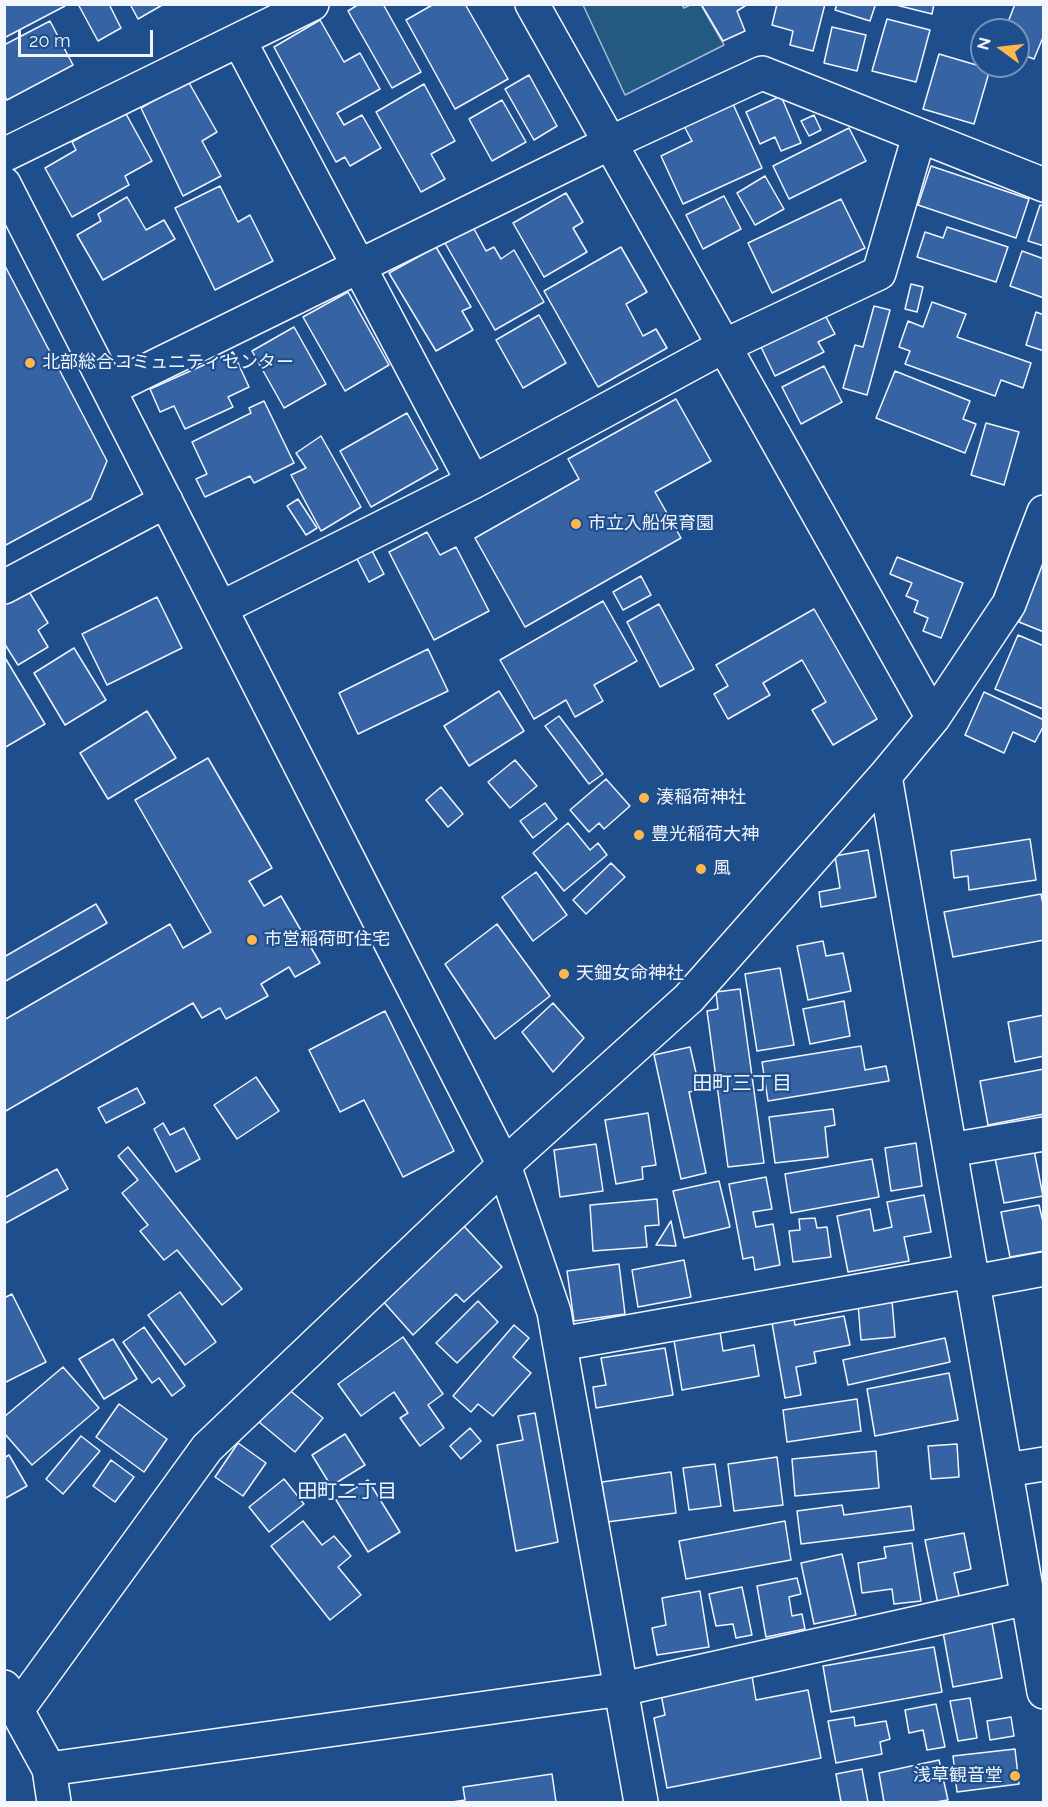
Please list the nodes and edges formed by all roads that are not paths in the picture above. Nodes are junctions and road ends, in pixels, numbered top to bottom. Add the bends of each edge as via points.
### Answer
1 (532, 4) edge
2 (310, 5) edge
3 (239, 40) junction
4 (919, 136) junction
5 (610, 143) junction
6 (4, 155) edge
7 (4, 184) edge
8 (1044, 185) edge
9 (359, 267) junction
10 (724, 346) junction
11 (109, 389) junction
12 (473, 482) junction
13 (166, 501) junction
14 (1044, 512) edge
15 (4, 587) edge
16 (221, 608) junction
17 (933, 718) junction
18 (885, 777) junction
19 (1044, 1134) edge
20 (950, 1150) junction
21 (504, 1165) junction
22 (1044, 1269) edge
23 (972, 1277) junction
24 (560, 1344) junction
25 (1044, 1464) edge
26 (1006, 1470) junction
27 (1028, 1598) junction
28 (622, 1689) junction
29 (1044, 1692) edge
30 (11, 1699) edge
31 (49, 1769) junction
32 (54, 1803) edge
33 (641, 1803) edge

1 - 5 street
2 - 3 street
3 - 6 street
3 - 9 street
4 - 5 street via 762,73
4 - 8 street
4 - 10 street via 879,273
5 - 9 street
5 - 10 street
7 - 11 street
9 - 11 street
9 - 12 street
10 - 12 street
10 - 17 street
11 - 13 street
12 - 16 street
13 - 15 street
13 - 16 street
14 - 17 street via 1009,604
16 - 21 street
17 - 18 street
18 - 20 street
18 - 21 street via 689,998
19 - 20 street
20 - 23 street
21 - 24 street via 554,1312
21 - 30 street via 207,1448
22 - 23 street
23 - 24 street
23 - 26 street
24 - 28 street
25 - 26 street
26 - 27 street
27 - 28 street
27 - 29 street
28 - 31 street
28 - 33 street
30 - 31 street
31 - 32 street

